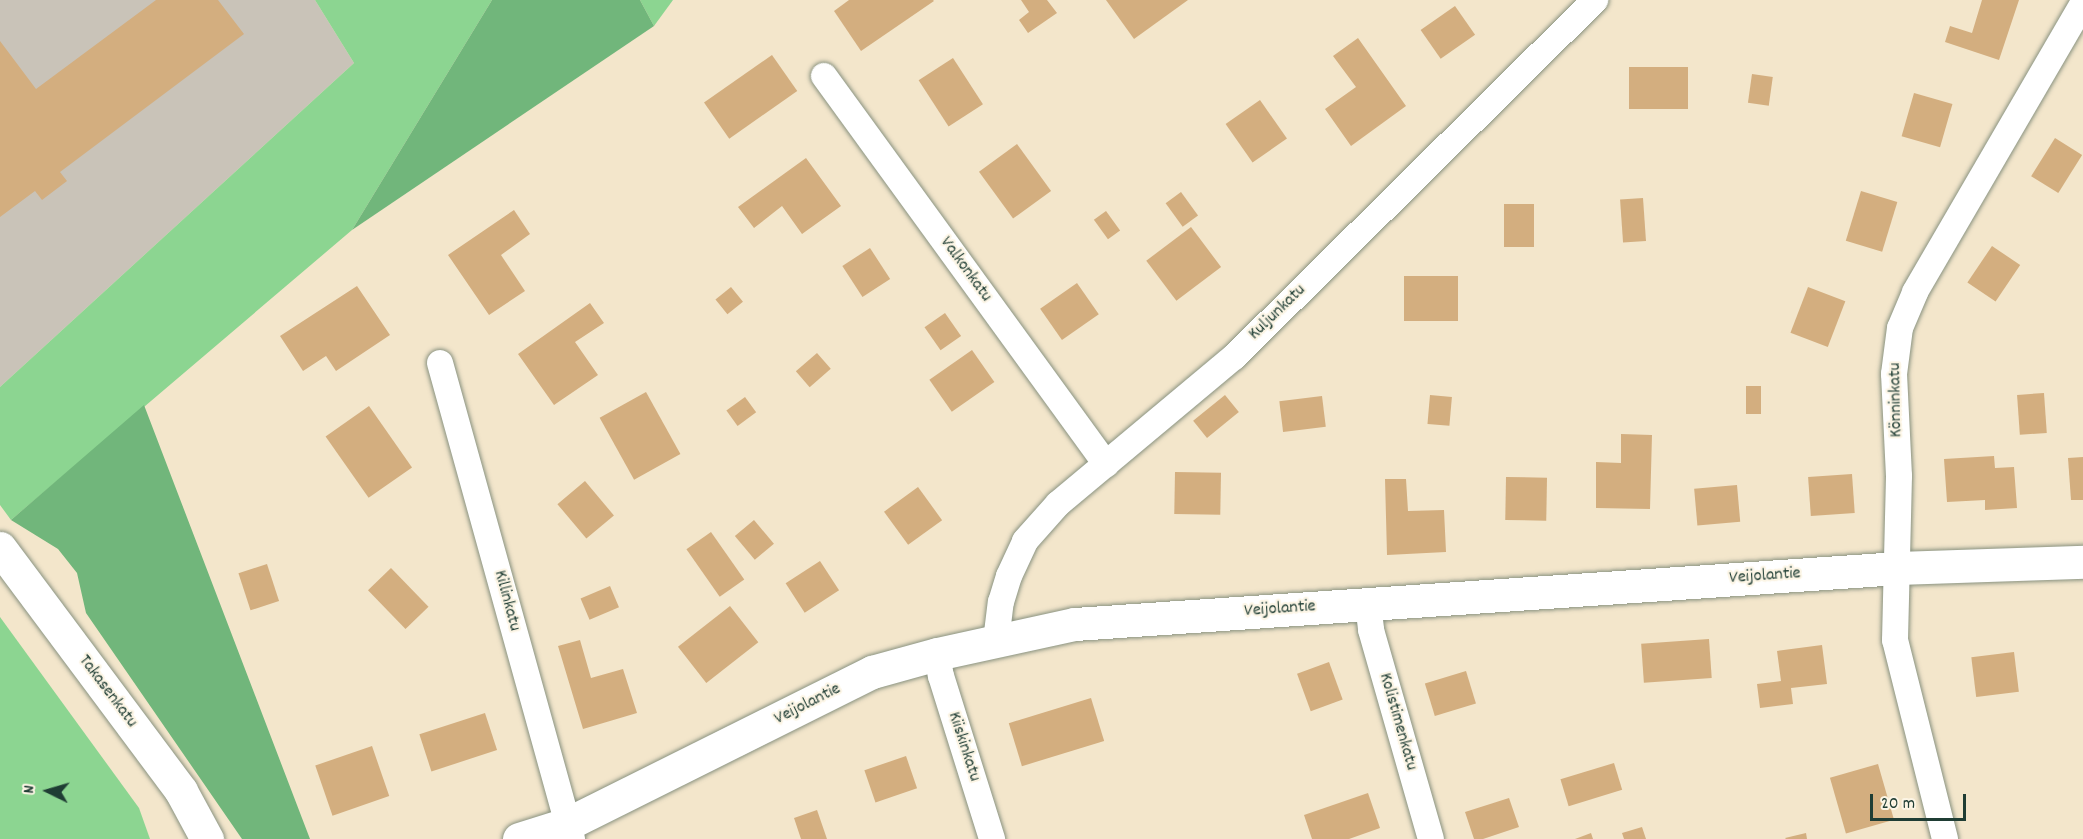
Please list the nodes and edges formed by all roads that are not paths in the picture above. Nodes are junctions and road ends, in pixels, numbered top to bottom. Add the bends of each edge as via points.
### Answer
1 (1595, 0) edge
2 (2083, 3) edge
3 (824, 76) dead end
4 (440, 363) dead end
5 (1106, 464) junction
6 (0, 548) edge
7 (2083, 562) edge
8 (1899, 568) junction
9 (1368, 603) junction
10 (996, 640) junction
11 (937, 654) junction
12 (570, 831) edge
13 (207, 839) edge
14 (519, 839) edge
15 (992, 839) edge
16 (1431, 839) edge
17 (1945, 839) edge

1 - 5 street, Kuljunkatu via 1234,357
2 - 8 street, Könninkatu via 1915,292 1900,328 1894,374
3 - 5 street, Valkonkatu
4 - 12 street, Killinkatu
5 - 10 street, Kuljunkatu via 1058,504 1025,541 1001,602
6 - 13 street, Takasenkatu via 181,791
7 - 8 street, Veijolantie
8 - 9 street, Veijolantie
8 - 17 street, Könninkatu via 1896,640
9 - 10 street, Veijolantie via 1075,624
9 - 16 street, Kolistimenkatu via 1371,630
10 - 11 street, Veijolantie
11 - 12 street, Veijolantie via 872,672
11 - 15 street, Kiiskinkatu
12 - 14 street, Veijolantie

